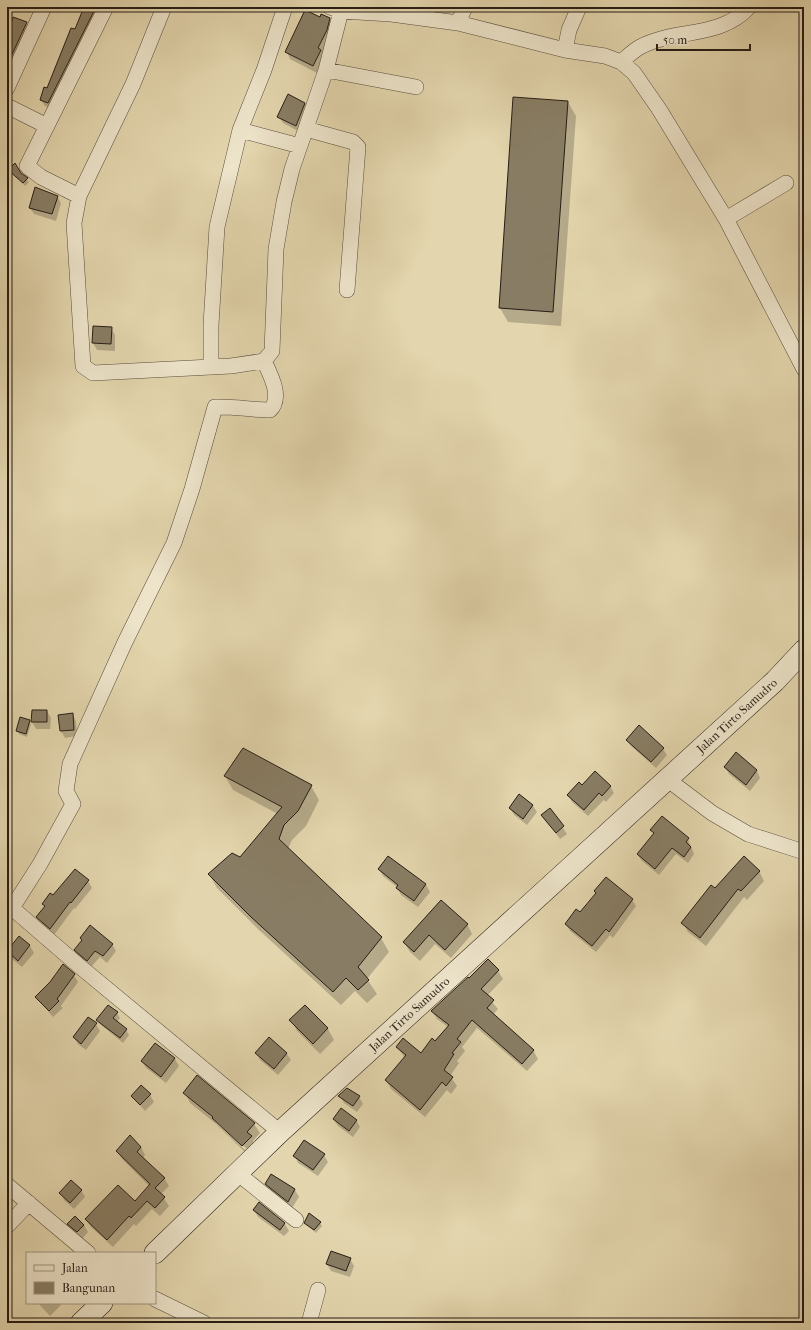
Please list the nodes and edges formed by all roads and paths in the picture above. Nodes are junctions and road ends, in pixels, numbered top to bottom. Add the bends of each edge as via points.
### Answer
1 (44, 7) edge
2 (106, 7) edge
3 (164, 7) edge
4 (285, 7) edge
5 (465, 7) edge
6 (579, 7) edge
7 (749, 7) edge
8 (335, 9) edge
9 (458, 23) junction
10 (565, 50) junction
11 (620, 62) junction
12 (326, 70) junction
13 (416, 87) dead end
14 (7, 88) edge
15 (7, 106) edge
16 (47, 126) junction
17 (306, 129) junction
18 (240, 130) junction
19 (300, 146) junction
20 (786, 182) dead end
21 (79, 196) junction
22 (726, 219) junction
23 (347, 290) dead end
24 (264, 361) junction
25 (211, 367) junction
26 (804, 369) edge
27 (804, 650) edge
28 (667, 779) junction
29 (804, 852) edge
30 (280, 1132) junction
31 (237, 1174) junction
32 (7, 1184) edge
33 (29, 1203) junction
34 (296, 1220) dead end
35 (7, 1226) edge
36 (87, 1252) edge
37 (155, 1252) edge
38 (318, 1290) dead end
39 (156, 1299) edge
40 (101, 1304) edge
41 (81, 1323) edge
42 (204, 1323) edge
43 (309, 1323) edge

1 - 14 street
2 - 16 street
3 - 21 street via 134,84
4 - 18 street
5 - 9 street
6 - 10 street via 569,30
7 - 11 street via 731,22 641,46
8 - 9 street
8 - 12 street
9 - 10 street
10 - 11 street via 605,56
11 - 22 street via 634,73
12 - 13 street
12 - 17 street
15 - 16 street
16 - 21 street via 27,166 41,177
17 - 19 street
17 - 23 street via 353,142 358,147
18 - 19 street
18 - 25 street via 217,227
19 - 24 street via 284,202 276,249 272,351
20 - 22 street
21 - 25 street via 74,223 83,366 93,373
22 - 26 street
24 - 25 street
24 - 30 street via 274,382 272,407 270,410 259,410 215,407 174,543 128,636 70,764 66,791 73,804 12,908
27 - 28 street, Jalan Tirto Samudro via 775,681
28 - 29 street via 712,813 748,834
28 - 30 street, Jalan Tirto Samudro
30 - 31 street, Jalan Tirto Samudro
31 - 34 street
31 - 37 street, Jalan Tirto Samudro
32 - 33 street
33 - 35 street
33 - 36 street
38 - 43 street
39 - 42 street
40 - 41 street

